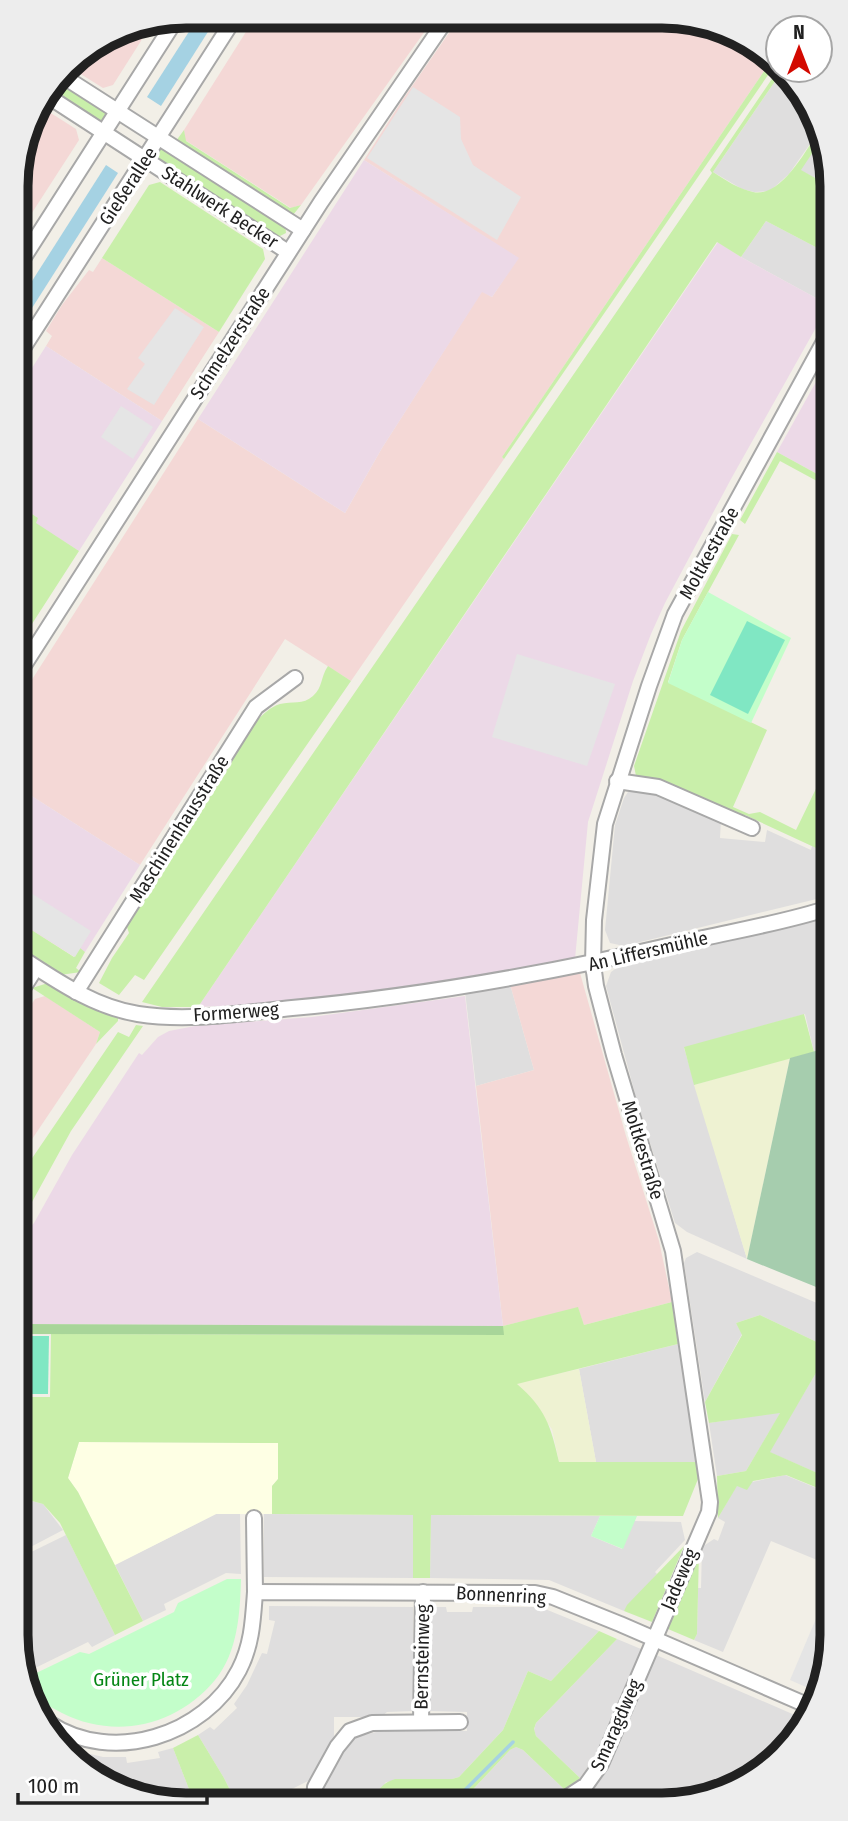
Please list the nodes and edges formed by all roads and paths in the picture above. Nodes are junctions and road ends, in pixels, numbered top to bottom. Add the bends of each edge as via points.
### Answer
1 (228, 28) edge
2 (441, 28) edge
3 (170, 29) edge
4 (69, 80) edge
5 (54, 100) edge
6 (118, 111) junction
7 (105, 132) junction
8 (159, 138) junction
9 (146, 158) junction
10 (303, 230) junction
11 (28, 252) edge
12 (288, 252) junction
13 (28, 341) edge
14 (820, 350) edge
15 (28, 659) edge
16 (295, 678) dead end
17 (617, 781) junction
18 (752, 828) dead end
19 (820, 910) edge
20 (28, 962) edge
21 (593, 964) junction
22 (36, 968) junction
23 (28, 980) edge
24 (464, 986) joint
25 (76, 992) junction
26 (254, 1518) dead end
27 (704, 1518) joint
28 (255, 1592) junction
29 (423, 1592) junction
30 (654, 1639) junction
31 (804, 1704) edge
32 (421, 1722) junction
33 (460, 1722) dead end
34 (61, 1731) edge
35 (315, 1793) edge
36 (574, 1793) edge

1 - 8 street, Gießerallee
2 - 10 street, Schmelzerstraße
3 - 6 street
4 - 6 street, Stahlwerk Becker
5 - 7 street, Stahlwerk Becker
6 - 7 street
6 - 8 street, Stahlwerk Becker
7 - 9 street, Stahlwerk Becker
7 - 11 street
8 - 9 street, Gießerallee
8 - 10 street, Stahlwerk Becker
9 - 12 street, Stahlwerk Becker
9 - 13 street, Gießerallee
10 - 12 street, Schmelzerstraße
12 - 15 street, Schmelzerstraße
14 - 17 street, Moltkestraße via 675,614
16 - 25 street, Maschinenhausstraße via 257,707
17 - 18 street via 658,787
17 - 21 street, Moltkestraße via 605,824
19 - 21 street, An Liffersmühle
20 - 22 street, Formerweg
21 - 24 street, An Liffersmühle
21 - 27 street, Moltkestraße via 614,1055 673,1251 710,1491 709,1512
22 - 23 street
22 - 25 street, Formerweg
24 - 25 street, Formerweg via 327,1005 174,1017 116,1010
26 - 28 street
27 - 30 street, Jadeweg
28 - 29 street, Bonnenring
28 - 34 street via 251,1641 238,1672 209,1710 179,1729 136,1742 99,1742
29 - 30 street, Bonnenring via 535,1593
29 - 32 street, Bernsteinweg
30 - 31 street, Bonnenring
30 - 36 street, Smaragdweg via 596,1773
32 - 33 street, Bernsteinweg
32 - 35 street, Bernsteinweg via 372,1723 350,1731

